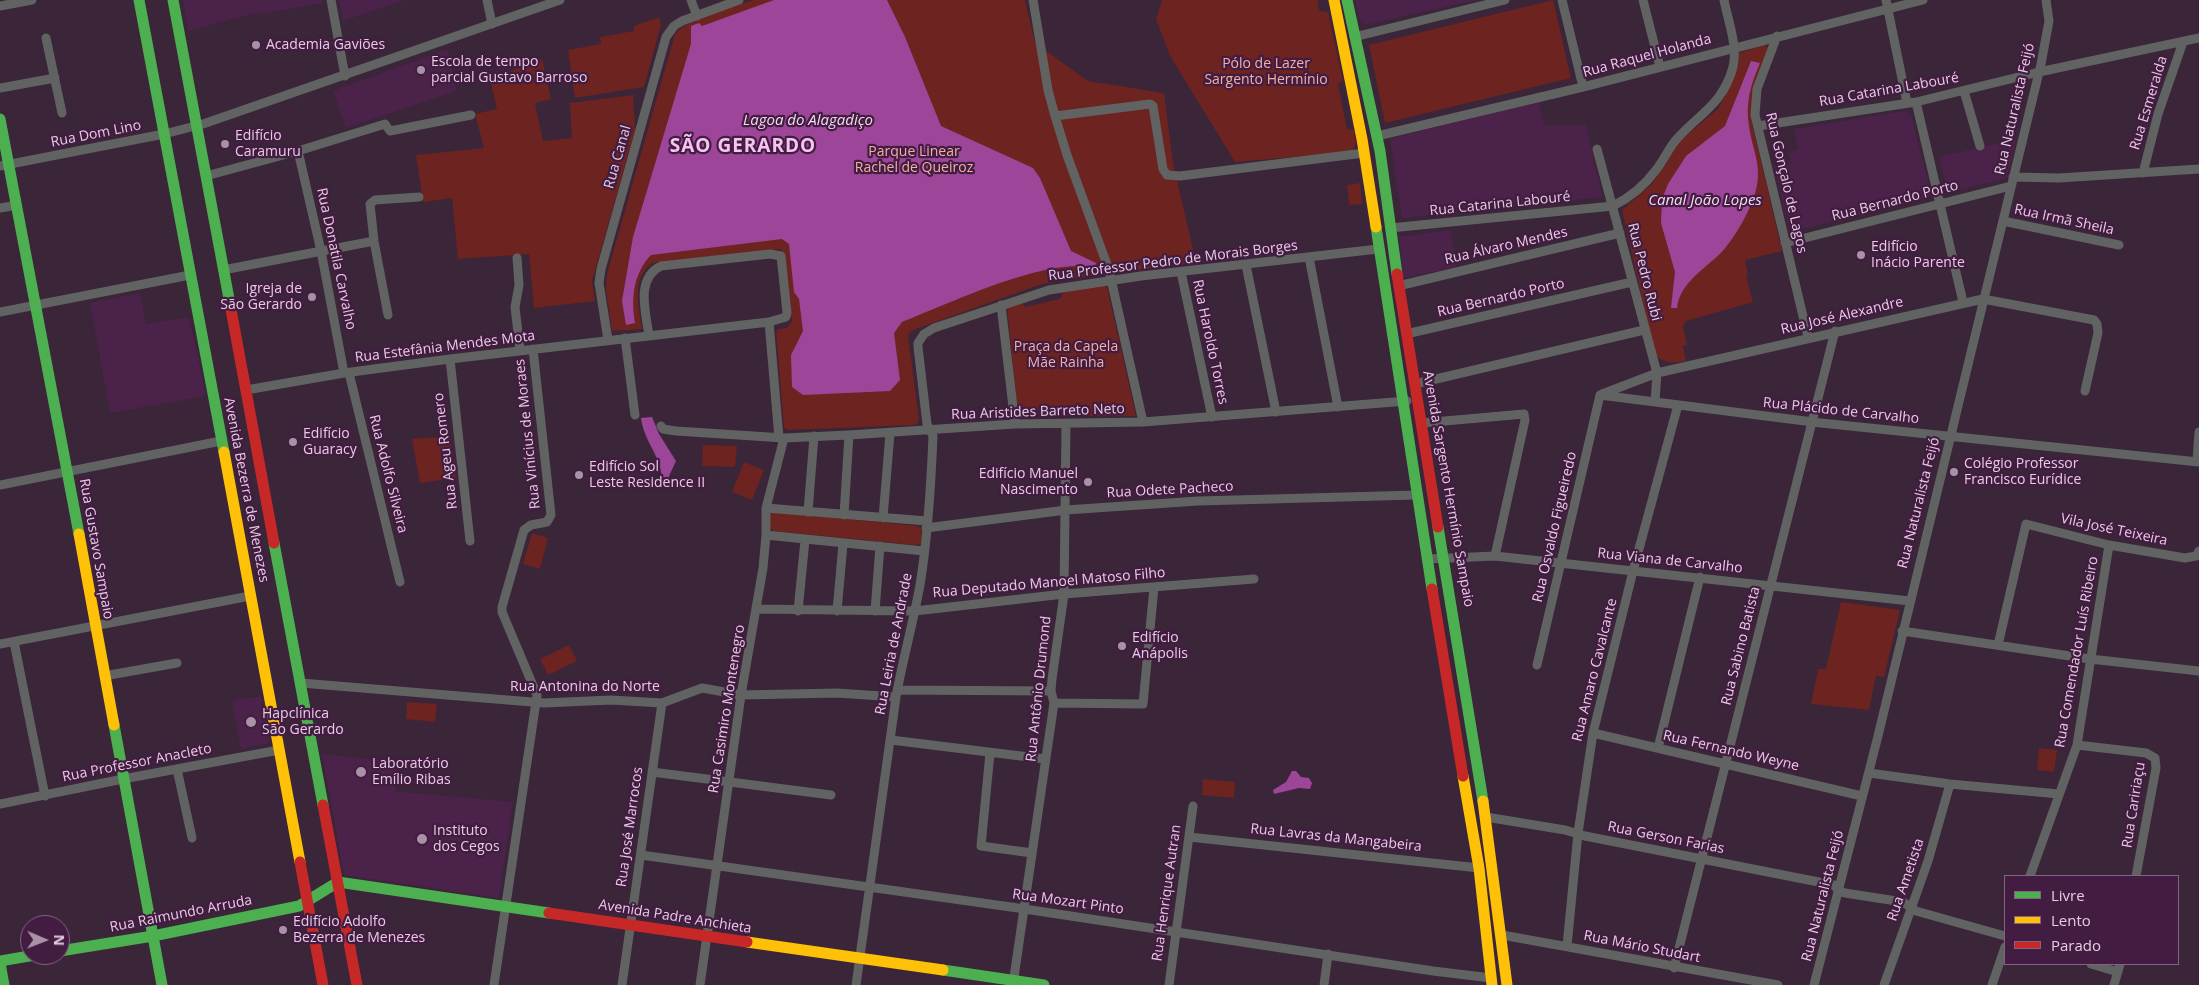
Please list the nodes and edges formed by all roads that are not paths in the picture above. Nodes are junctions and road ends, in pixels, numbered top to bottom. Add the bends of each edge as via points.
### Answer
1 (32, 0) edge
2 (139, 0) edge
3 (173, 0) edge
4 (331, 0) edge
5 (488, 0) edge
6 (560, 0) edge
7 (691, 0) edge
8 (739, 0) edge
9 (1032, 0) edge
10 (1334, 0) edge
11 (1347, 0) edge
12 (1505, 0) edge
13 (1562, 0) edge
14 (1643, 0) edge
15 (1724, 0) edge
16 (1923, 0) edge
17 (2046, 0) edge
18 (1887, 4) edge
19 (0, 6) edge
20 (697, 16) junction
21 (492, 24) junction
22 (1777, 36) junction
23 (1354, 37) junction
24 (46, 38) dead end
25 (2199, 38) edge
26 (2183, 42) junction
27 (1734, 48) junction
28 (1660, 67) junction
29 (2039, 72) junction
30 (345, 76) junction
31 (55, 78) junction
32 (1583, 87) junction
33 (0, 88) edge
34 (1964, 91) junction
35 (1912, 103) junction
36 (62, 113) dead end
37 (471, 115) dead end
38 (1055, 116) junction
39 (0, 119) edge
40 (196, 126) junction
41 (1758, 126) junction
42 (164, 134) junction
43 (1377, 136) junction
44 (1980, 146) dead end
45 (1597, 149) dead end
46 (298, 151) junction
47 (1364, 153) junction
48 (5, 165) edge
49 (2199, 169) edge
50 (2143, 173) junction
51 (206, 176) junction
52 (2012, 182) junction
53 (419, 197) dead end
54 (1941, 203) junction
55 (17, 205) junction
56 (1612, 206) junction
57 (0, 208) edge
58 (2003, 221) junction
59 (1390, 228) junction
60 (1620, 233) junction
61 (374, 241) junction
62 (1786, 243) junction
63 (2119, 246) dead end
64 (1378, 249) junction
65 (321, 251) junction
66 (1309, 257) junction
67 (517, 258) dead end
68 (1246, 265) junction
69 (224, 270) junction
70 (1181, 272) junction
71 (190, 275) junction
72 (1112, 280) junction
73 (1632, 282) junction
74 (1398, 286) junction
75 (1983, 299) junction
76 (1963, 302) junction
77 (35, 304) junction
78 (1001, 305) junction
79 (0, 312) edge
80 (388, 315) dead end
81 (769, 322) junction
82 (1644, 330) junction
83 (1835, 331) junction
84 (1406, 334) junction
85 (648, 336) junction
86 (1808, 337) junction
87 (625, 338) junction
88 (920, 338) joint
89 (608, 340) junction
90 (533, 349) junction
91 (520, 350) junction
92 (450, 359) junction
93 (347, 373) junction
94 (1657, 373) junction
95 (1415, 384) junction
96 (246, 390) junction
97 (2084, 391) dead end
98 (1600, 395) junction
99 (1418, 400) junction
100 (1402, 401) junction
101 (1655, 402) junction
102 (1678, 405) junction
103 (1338, 407) junction
104 (1276, 412) junction
105 (636, 415) dead end
106 (1212, 416) junction
107 (1143, 422) junction
108 (1814, 422) junction
109 (1422, 423) junction
110 (1015, 424) junction
111 (1066, 424) junction
112 (661, 426) dead end
113 (930, 431) junction
114 (2199, 432) edge
115 (890, 433) junction
116 (850, 435) junction
117 (814, 436) junction
118 (1950, 437) junction
119 (781, 438) junction
120 (221, 441) junction
121 (2198, 462) edge
122 (67, 471) junction
123 (0, 485) edge
124 (1417, 495) junction
125 (766, 508) junction
126 (1066, 510) junction
127 (808, 512) junction
128 (844, 515) junction
129 (883, 518) junction
130 (926, 525) junction
131 (766, 535) junction
132 (805, 540) junction
133 (470, 541) dead end
134 (843, 544) junction
135 (2109, 545) junction
136 (880, 546) junction
137 (924, 551) junction
138 (2198, 553) edge
139 (1495, 556) junction
140 (1426, 559) junction
141 (1444, 559) junction
142 (1562, 563) junction
143 (1633, 572) junction
144 (1700, 577) junction
145 (1254, 579) dead end
146 (400, 582) dead end
147 (1771, 586) junction
148 (1154, 587) junction
149 (1064, 594) junction
150 (250, 596) junction
151 (1910, 601) junction
152 (757, 609) junction
153 (798, 611) junction
154 (837, 611) junction
155 (875, 611) junction
156 (915, 611) junction
157 (94, 625) junction
158 (1902, 631) junction
159 (14, 642) junction
160 (0, 644) edge
161 (1998, 645) junction
162 (2090, 659) junction
163 (177, 664) dead end
164 (1537, 665) dead end
165 (2199, 671) edge
166 (104, 676) junction
167 (301, 683) junction
168 (1051, 691) junction
169 (897, 693) junction
170 (741, 695) junction
171 (536, 703) junction
172 (662, 703) junction
173 (1054, 703) junction
174 (1593, 733) junction
175 (891, 740) junction
176 (2077, 745) junction
177 (1658, 748) junction
178 (279, 750) junction
179 (990, 753) junction
180 (1045, 759) junction
181 (1726, 763) junction
182 (177, 769) junction
183 (652, 772) junction
184 (1868, 772) junction
185 (123, 779) junction
186 (728, 782) junction
187 (1950, 784) junction
188 (2059, 794) junction
189 (831, 795) dead end
190 (45, 796) junction
191 (1862, 796) junction
192 (0, 804) edge
193 (1194, 806) dead end
194 (1486, 817) junction
195 (1578, 833) junction
196 (1189, 836) junction
197 (192, 838) dead end
198 (1032, 853) junction
199 (641, 855) junction
200 (1702, 858) junction
201 (718, 866) junction
202 (1479, 868) junction
203 (2030, 875) edge
204 (2136, 875) edge
205 (338, 882) junction
206 (869, 888) junction
207 (1839, 891) junction
208 (307, 901) junction
209 (505, 906) junction
210 (1911, 906) junction
211 (1024, 909) junction
212 (630, 924) junction
213 (1176, 932) junction
214 (1502, 935) junction
215 (152, 936) junction
216 (707, 936) junction
217 (2004, 936) edge
218 (1567, 946) junction
219 (70, 949) edge
220 (2004, 950) edge
221 (1328, 954) junction
222 (20, 958) edge
223 (860, 958) junction
224 (0, 962) edge
225 (2098, 965) edge
226 (1674, 968) junction
227 (2119, 968) edge
228 (1492, 982) edge
229 (1013, 983) edge
230 (4, 985) edge
231 (162, 985) edge
232 (322, 985) edge
233 (356, 985) edge
234 (494, 985) edge
235 (622, 985) edge
236 (700, 985) edge
237 (856, 985) edge
238 (1044, 985) edge
239 (1169, 985) edge
240 (1324, 985) edge
241 (1507, 985) edge
242 (1778, 985) edge
243 (1814, 985) edge
244 (1884, 985) edge
245 (1992, 985) edge
246 (2114, 985) edge

1 - 19 street
2 - 42 main road, Avenida Bezerra de Menezes
3 - 40 main road, Avenida Bezerra de Menezes
4 - 30 street
5 - 21 street
6 - 21 street, Rua Dom Lino
7 - 20 street
8 - 20 street, Rua Canal
9 - 38 street
10 - 47 main road
11 - 23 main road, Avenida Sargento Hermínio Sampaio
12 - 23 street
13 - 32 street
14 - 28 street
15 - 27 street
16 - 18 street, Rua Raquel Holanda
17 - 29 street, Rua Naturalista Feijó via 2048,26
18 - 22 street, Rua Raquel Holanda
18 - 35 street
20 - 89 street, Rua Canal via 674,26 666,37 604,260 599,283
21 - 30 street, Rua Dom Lino
22 - 27 street, Rua Raquel Holanda
22 - 41 street, Rua Gonçalo de Lagos via 1757,89 1755,109
23 - 43 main road, Avenida Sargento Hermínio Sampaio
24 - 31 street
25 - 26 street, Rua Catarina Labouré
26 - 29 street, Rua Catarina Labouré
26 - 50 street, Rua Esmeralda via 2158,114
27 - 28 street, Rua Raquel Holanda
27 - 56 street via 1733,67 1718,99 1676,141 1650,178
28 - 32 street, Rua Raquel Holanda
29 - 34 street, Rua Catarina Labouré
29 - 52 street, Rua Naturalista Feijó
30 - 40 street, Rua Dom Lino
31 - 33 street
31 - 36 street
32 - 43 street, Rua Raquel Holanda
34 - 35 street, Rua Catarina Labouré
34 - 44 street
35 - 41 street, Rua Catarina Labouré
35 - 54 street
37 - 46 street via 390,131 385,124
38 - 47 street via 1150,104 1155,108 1163,169 1167,175
38 - 72 street
39 - 48 main road, Rua Gustavo Sampaio
40 - 42 street, Rua Dom Lino
40 - 51 main road, Avenida Bezerra de Menezes
41 - 62 street, Rua Gonçalo de Lagos
42 - 48 street, Rua Dom Lino
42 - 71 main road, Avenida Bezerra de Menezes
43 - 59 main road, Avenida Sargento Hermínio Sampaio
45 - 56 street, Rua Pedro Rubi
46 - 51 street
46 - 65 street, Rua Donatila Carvalho
47 - 64 main road
48 - 55 main road, Rua Gustavo Sampaio
49 - 50 street, Rua Bernardo Porto
50 - 52 street, Rua Bernardo Porto
51 - 69 main road, Avenida Bezerra de Menezes
52 - 54 street, Rua Bernardo Porto
52 - 58 street, Rua Naturalista Feijó
53 - 61 street via 371,202
54 - 62 street, Rua Bernardo Porto
54 - 76 street
55 - 57 street
55 - 77 main road, Rua Gustavo Sampaio
56 - 59 street, Rua Catarina Labouré
56 - 60 street, Rua Pedro Rubi
58 - 63 street, Rua Irmã Sheila
58 - 75 street, Rua Naturalista Feijó
59 - 74 main road, Avenida Sargento Hermínio Sampaio
60 - 73 street, Rua Pedro Rubi
60 - 74 street, Rua Álvaro Mendes
61 - 65 street
61 - 80 street
62 - 86 street, Rua Gonçalo de Lagos
64 - 66 street, Rua Professor Pedro de Morais Borges
64 - 100 main road
65 - 69 street
65 - 93 street, Rua Donatila Carvalho
66 - 68 street, Rua Professor Pedro de Morais Borges
66 - 103 street
67 - 91 street via 519,285 515,307
68 - 70 street, Rua Professor Pedro de Morais Borges
68 - 104 street
69 - 96 main road, Avenida Bezerra de Menezes
70 - 72 street, Rua Professor Pedro de Morais Borges
70 - 106 street, Rua Haroldo Torres
71 - 77 street
71 - 120 main road, Avenida Bezerra de Menezes
72 - 78 street, Rua Professor Pedro de Morais Borges via 1049,290
72 - 107 street
73 - 82 street, Rua Pedro Rubi
73 - 84 street, Rua Bernardo Porto
74 - 84 main road, Avenida Sargento Hermínio Sampaio
75 - 76 street, Rua José Alexandre
75 - 97 street, Rua José Alexandre via 2094,320 2098,333
75 - 118 street, Rua Naturalista Feijó
76 - 83 street, Rua José Alexandre
77 - 79 street
77 - 122 main road, Rua Gustavo Sampaio
78 - 88 street, Rua Professor Pedro de Morais Borges via 934,328
78 - 110 street
81 - 85 street, Rua Estefânia Mendes Mota
81 - 85 street, Rua Estefânia Mendes Mota via 787,316 782,260 777,254 655,269 645,284
81 - 119 street, Rua Casimiro Montenegro
82 - 94 street, Rua Pedro Rubi
82 - 95 street
83 - 86 street, Rua José Alexandre
83 - 108 street, Rua Sabino Batista
84 - 95 main road, Avenida Sargento Hermínio Sampaio
85 - 87 street, Rua Estefânia Mendes Mota
86 - 94 street, Rua José Alexandre
87 - 89 street, Rua Estefânia Mendes Mota
87 - 105 street
88 - 113 street, Rua Leiria de Andrade via 918,347
89 - 90 street, Rua Estefânia Mendes Mota
90 - 91 street, Rua Estefânia Mendes Mota
90 - 171 street, Rua Vinícius de Moraes via 551,515 547,522 524,530 502,612 537,695
91 - 92 street, Rua Estefânia Mendes Mota
92 - 93 street, Rua Estefânia Mendes Mota
92 - 133 street, Rua Ageu Romero
93 - 96 street, Rua Estefânia Mendes Mota
93 - 146 street, Rua Adolfo Silveira
94 - 98 street, Rua José Alexandre
94 - 101 street, Rua Pedro Rubi
95 - 99 main road, Avenida Sargento Hermínio Sampaio
96 - 167 main road, Avenida Bezerra de Menezes
98 - 101 street, Rua Plácido de Carvalho
98 - 142 street, Rua Osvaldo Figueiredo
99 - 100 street, Rua Aristides Barreto Neto
99 - 109 main road, Avenida Sargento Hermínio Sampaio
100 - 103 street, Rua Aristides Barreto Neto
100 - 124 main road
101 - 102 street, Rua Plácido de Carvalho
102 - 108 street, Rua Plácido de Carvalho
102 - 143 street, Rua Amaro Cavalcante
103 - 104 street, Rua Aristides Barreto Neto
104 - 106 street, Rua Aristides Barreto Neto
106 - 107 street, Rua Aristides Barreto Neto
107 - 111 street, Rua Aristides Barreto Neto
108 - 118 street, Rua Plácido de Carvalho
108 - 147 street, Rua Sabino Batista
109 - 139 street via 1524,413
109 - 141 main road, Avenida Sargento Hermínio Sampaio
110 - 111 street, Rua Aristides Barreto Neto
110 - 113 street, Rua Aristides Barreto Neto
111 - 126 street, Rua Antônio Drumond
112 - 119 street, Rua Aristides Barreto Neto via 676,431
113 - 115 street, Rua Aristides Barreto Neto
113 - 130 street, Rua Leiria de Andrade via 933,436
114 - 121 street
115 - 116 street, Rua Aristides Barreto Neto
115 - 129 street
116 - 117 street, Rua Aristides Barreto Neto
116 - 128 street
117 - 119 street, Rua Aristides Barreto Neto
117 - 127 street
118 - 121 street, Rua Plácido de Carvalho
118 - 151 street, Rua Naturalista Feijó
119 - 125 street, Rua Casimiro Montenegro
120 - 122 street
120 - 150 main road, Avenida Bezerra de Menezes
122 - 123 street
122 - 157 main road, Rua Gustavo Sampaio
124 - 126 street, Rua Odete Pacheco
124 - 140 main road
125 - 127 street, Rua Odete Pacheco
125 - 131 street, Rua Casimiro Montenegro
126 - 130 street, Rua Odete Pacheco
126 - 149 street, Rua Antônio Drumond
127 - 128 street, Rua Odete Pacheco
128 - 129 street, Rua Odete Pacheco
129 - 130 street, Rua Odete Pacheco
130 - 137 street, Rua Leiria de Andrade
131 - 132 street
131 - 152 street, Rua Casimiro Montenegro
132 - 134 street
132 - 153 street
134 - 136 street
134 - 154 street
135 - 138 street, Vila José Teixeira via 2185,558
135 - 161 street, Vila José Teixeira via 2026,524
135 - 162 street, Rua Comendador Luís Ribeiro
136 - 137 street
136 - 155 street
137 - 156 street, Rua Leiria de Andrade
139 - 141 street, Rua Viana de Carvalho
139 - 142 street, Rua Viana de Carvalho
140 - 141 street, Rua Viana de Carvalho
140 - 202 main road
141 - 194 main road, Avenida Sargento Hermínio Sampaio
142 - 143 street, Rua Viana de Carvalho
142 - 164 street, Rua Osvaldo Figueiredo
143 - 144 street, Rua Viana de Carvalho
143 - 174 street, Rua Amaro Cavalcante
144 - 147 street, Rua Viana de Carvalho
144 - 177 street
145 - 148 street, Rua Deputado Manoel Matoso Filho
147 - 151 street, Rua Viana de Carvalho
147 - 181 street, Rua Sabino Batista
148 - 149 street, Rua Deputado Manoel Matoso Filho
148 - 173 street via 1143,704
149 - 156 street, Rua Deputado Manoel Matoso Filho
149 - 168 street, Rua Antônio Drumond
150 - 157 street
150 - 178 main road, Avenida Bezerra de Menezes
151 - 158 street, Rua Naturalista Feijó
152 - 153 street, Rua Deputado Manoel Matoso Filho
152 - 170 street, Rua Casimiro Montenegro
153 - 154 street, Rua Deputado Manoel Matoso Filho
154 - 155 street, Rua Deputado Manoel Matoso Filho
155 - 156 street, Rua Deputado Manoel Matoso Filho
156 - 169 street, Rua Leiria de Andrade
157 - 159 street
157 - 166 main road, Rua Gustavo Sampaio
158 - 161 street
158 - 184 street, Rua Naturalista Feijó
159 - 160 street
159 - 190 street
161 - 162 street
162 - 165 street
162 - 176 street, Rua Comendador Luís Ribeiro
163 - 166 street
166 - 185 main road, Rua Gustavo Sampaio
167 - 171 street, Rua Antonina do Norte
167 - 205 main road, Avenida Bezerra de Menezes
168 - 169 street, Rua Antonina do Norte
168 - 173 street, Rua Antônio Drumond
169 - 170 street, Rua Antonina do Norte
169 - 175 street, Rua Leiria de Andrade
170 - 172 street, Rua Antonina do Norte via 702,688
170 - 186 street, Rua Casimiro Montenegro
171 - 172 street, Rua Antonina do Norte via 611,700
171 - 209 street
172 - 183 street, Rua José Marrocos
173 - 180 street, Rua Antônio Drumond
174 - 177 street, Rua Fernando Weyne
174 - 195 street, Rua Amaro Cavalcante
175 - 179 street
175 - 206 street, Rua Leiria de Andrade
176 - 188 street, Rua Comendador Luís Ribeiro
176 - 204 street, Rua Caririaçu via 2146,753 2155,758 2156,768
177 - 181 street, Rua Fernando Weyne
178 - 182 street, Rua Professor Anacleto
178 - 208 main road, Avenida Bezerra de Menezes
179 - 180 street
179 - 198 street via 981,846
180 - 198 street, Rua Antônio Drumond
181 - 191 street, Rua Fernando Weyne
181 - 200 street, Rua Sabino Batista
182 - 185 street, Rua Professor Anacleto
182 - 197 street
183 - 186 street
183 - 199 street, Rua José Marrocos
184 - 187 street
184 - 191 street, Rua Naturalista Feijó
185 - 190 street, Rua Professor Anacleto
185 - 215 main road, Rua Gustavo Sampaio
186 - 189 street
186 - 201 street, Rua Casimiro Montenegro
187 - 188 street
187 - 210 street, Rua Ametista via 1937,833
188 - 203 street, Rua Comendador Luís Ribeiro
190 - 192 street, Rua Professor Anacleto
191 - 207 street, Rua Naturalista Feijó
193 - 196 street, Rua Henrique Autran
194 - 195 street, Rua Gerson Farias
194 - 214 main road, Avenida Sargento Hermínio Sampaio
195 - 200 street, Rua Gerson Farias
195 - 218 street, Rua Amaro Cavalcante
196 - 202 street, Rua Lavras da Mangabeira
196 - 213 street, Rua Henrique Autran
198 - 211 street, Rua Antônio Drumond
199 - 201 street, Rua Mozart Pinto
199 - 212 street, Rua José Marrocos
200 - 207 street, Rua Gerson Farias via 1834,885
200 - 226 street, Rua Sabino Batista
201 - 206 street, Rua Mozart Pinto
201 - 216 street, Rua Casimiro Montenegro
202 - 228 main road
205 - 208 main road
205 - 209 main road, Avenida Padre Anchieta
205 - 233 main road, Avenida Bezerra de Menezes
206 - 211 street, Rua Mozart Pinto
206 - 223 street, Rua Leiria de Andrade
207 - 210 street, Rua Gerson Farias via 1895,900
207 - 243 street, Rua Naturalista Feijó
208 - 215 main road, Rua Raimundo Arruda via 299,906
208 - 232 main road, Avenida Bezerra de Menezes
209 - 212 main road, Avenida Padre Anchieta
209 - 234 street
210 - 217 street, Rua Gerson Farias via 1916,911
210 - 244 street, Rua Ametista
211 - 213 street, Rua Mozart Pinto
211 - 229 street, Rua Antônio Drumond
212 - 216 main road, Avenida Padre Anchieta
212 - 235 street, Rua José Marrocos
213 - 221 street, Rua Mozart Pinto
213 - 239 street, Rua Henrique Autran
214 - 218 street, Rua Mário Studart
214 - 241 main road, Avenida Sargento Hermínio Sampaio
215 - 219 main road, Rua Raimundo Arruda
215 - 231 main road, Rua Gustavo Sampaio
216 - 223 main road, Avenida Padre Anchieta
216 - 236 street, Rua Casimiro Montenegro
218 - 226 street, Rua Mário Studart
220 - 245 street
221 - 228 street, Rua Mozart Pinto
221 - 240 street
222 - 224 main road
223 - 229 main road, Avenida Padre Anchieta
223 - 237 street, Rua Leiria de Andrade
224 - 230 main road
225 - 227 street
226 - 242 street, Rua Mário Studart
227 - 246 street
229 - 238 main road, Avenida Padre Anchieta

